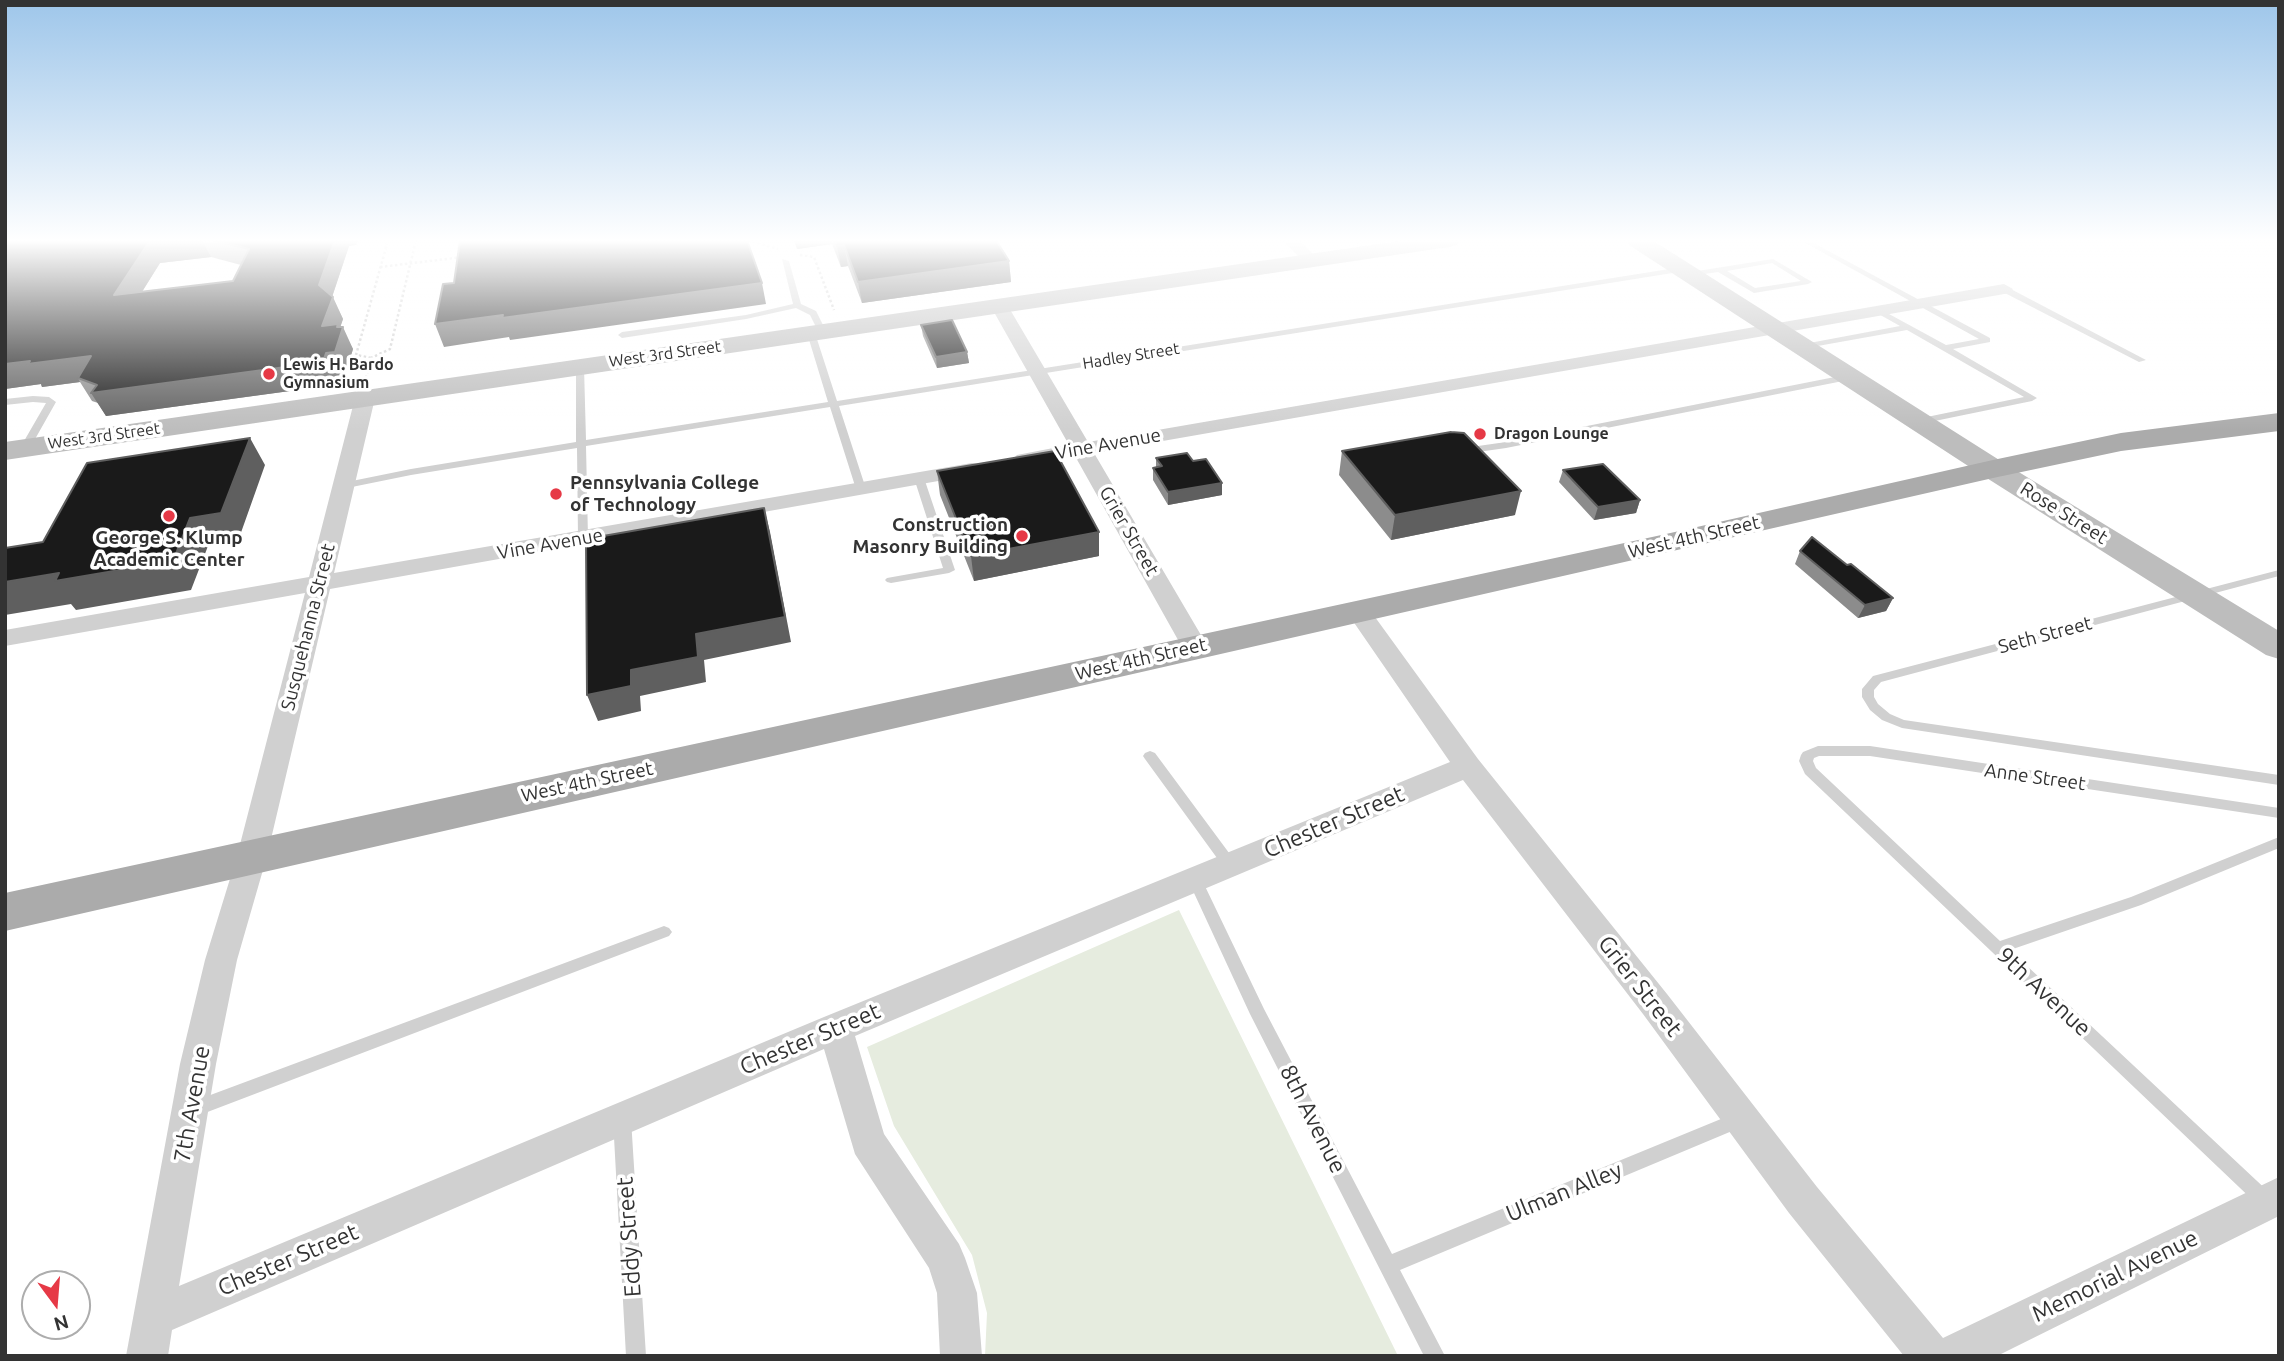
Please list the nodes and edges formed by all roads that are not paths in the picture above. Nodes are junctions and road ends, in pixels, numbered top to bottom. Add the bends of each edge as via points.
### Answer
1 (1009, 304) edge
2 (1475, 304) edge
3 (1736, 304) edge
4 (1916, 304) edge
5 (1920, 304) edge
6 (2032, 304) edge
7 (797, 305) joint
8 (999, 305) junction
9 (1878, 310) junction
10 (1909, 327) junction
11 (1774, 328) junction
12 (816, 332) junction
13 (622, 335) dead end
14 (1804, 346) junction
15 (1945, 348) junction
16 (2143, 360) dead end
17 (580, 367) junction
18 (1037, 371) junction
19 (1850, 377) junction
20 (364, 392) junction
21 (5, 402) edge
22 (832, 404) junction
23 (1920, 421) junction
24 (2279, 422) edge
25 (581, 444) junction
26 (15, 449) edge
27 (1082, 449) junction
28 (1455, 452) edge
29 (1993, 469) junction
30 (919, 478) junction
31 (342, 486) junction
32 (861, 489) junction
33 (583, 538) junction
34 (2279, 573) edge
35 (891, 580) dead end
36 (318, 583) junction
37 (2196, 595) junction
38 (1357, 611) junction
39 (5, 638) edge
40 (1195, 647) junction
41 (2279, 647) edge
42 (1902, 724) joint
43 (1150, 755) dead end
44 (1468, 766) junction
45 (1810, 771) joint
46 (2279, 780) edge
47 (2279, 813) edge
48 (2279, 842) edge
49 (252, 856) junction
50 (1230, 865) junction
51 (1195, 880) junction
52 (5, 912) edge
53 (664, 932) dead end
54 (1997, 948) junction
55 (836, 1028) junction
56 (190, 1111) junction
57 (622, 1119) junction
58 (1740, 1119) junction
59 (2275, 1204) edge
60 (1389, 1265) junction
61 (155, 1317) junction
62 (147, 1356) edge
63 (636, 1356) edge
64 (961, 1356) edge
65 (1435, 1356) edge
66 (1931, 1356) edge
67 (1951, 1356) edge

1 - 8 main road, West 3rd Street
2 - 18 lane, Hadley Street
3 - 11 main road, Rose Street
4 - 9 street, Vine Avenue
5 - 15 lane via 1987,340
6 - 16 lane
7 - 12 lane via 813,313
7 - 13 lane
8 - 12 main road, West 3rd Street
8 - 18 street, Grier Street
9 - 10 lane
9 - 11 street, Vine Avenue
10 - 14 lane
10 - 15 lane
11 - 14 main road, Rose Street
11 - 27 street, Vine Avenue
12 - 17 main road, West 3rd Street
12 - 22 lane
14 - 19 main road, Rose Street
15 - 23 lane via 2032,398
17 - 20 main road, West 3rd Street
17 - 25 lane
18 - 22 lane, Hadley Street
18 - 27 street, Grier Street
19 - 23 main road, Rose Street
19 - 28 lane
20 - 26 main road, West 3rd Street
20 - 31 street, Susquehanna Street
21 - 26 lane via 51,402
22 - 25 lane, Hadley Street
22 - 32 lane
23 - 29 main road, Rose Street
24 - 29 main road, West 4th Street via 2121,443
25 - 31 lane, Hadley Street
25 - 33 lane
27 - 30 street, Vine Avenue
27 - 40 street, Grier Street
29 - 37 main road, Rose Street
29 - 38 main road, West 4th Street
30 - 32 street, Vine Avenue
30 - 35 lane via 949,570
31 - 36 street, Susquehanna Street
32 - 33 street, Vine Avenue
33 - 36 street, Vine Avenue
34 - 37 lane, Seth Street
36 - 39 street, Vine Avenue
36 - 49 street, Susquehanna Street
37 - 41 main road, Rose Street
37 - 42 lane, Seth Street via 1871,683 1868,697 1874,707
38 - 40 main road, West 4th Street
38 - 44 street, Grier Street
40 - 49 main road, West 4th Street
42 - 46 lane, Anne Street
43 - 50 lane
44 - 50 street, Chester Street
44 - 58 street, Grier Street
45 - 47 lane, Anne Street via 1808,755 1818,751 1870,751
45 - 54 lane, 9th Avenue
48 - 54 lane via 2136,901
49 - 52 main road, West 4th Street
49 - 56 street, 7th Avenue via 221,960
50 - 51 street, Chester Street
51 - 55 street, Chester Street
51 - 60 lane, 8th Avenue via 1258,1014
53 - 56 lane
54 - 59 lane, 9th Avenue
55 - 57 street, Chester Street
55 - 64 street via 869,1142 945,1258 957,1293
56 - 61 street, 7th Avenue
57 - 61 street, Chester Street
57 - 63 lane, Eddy Street
58 - 60 lane, Ulman Alley
58 - 66 street, Grier Street
59 - 67 street, Memorial Avenue
60 - 65 lane, 8th Avenue
61 - 62 street, 7th Avenue

